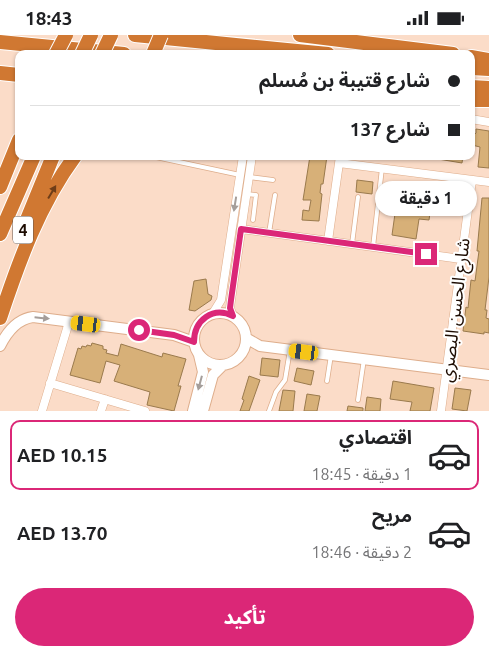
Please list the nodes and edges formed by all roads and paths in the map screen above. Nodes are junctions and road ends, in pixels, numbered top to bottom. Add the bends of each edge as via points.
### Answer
1 (66, 35) edge
2 (91, 35) edge
3 (111, 35) edge
4 (135, 35) edge
5 (161, 35) edge
6 (300, 35) edge
7 (0, 42) edge
8 (58, 50) edge
9 (83, 50) edge
10 (84, 50) edge
11 (104, 50) edge
12 (154, 50) edge
13 (287, 50) edge
14 (422, 50) edge
15 (475, 58) edge
16 (489, 60) edge
17 (475, 68) edge
18 (489, 69) edge
19 (0, 73) edge
20 (15, 75) edge
21 (475, 87) edge
22 (489, 88) edge
23 (475, 100) edge
24 (489, 100) edge
25 (475, 120) edge
26 (489, 122) edge
27 (15, 150) edge
28 (33, 160) edge
29 (170, 160) edge
30 (242, 160) edge
31 (251, 160) edge
32 (340, 160) edge
33 (345, 160) edge
34 (51, 161) edge
35 (72, 161) edge
36 (382, 168) junction
37 (240, 175) junction
38 (249, 177) junction
39 (273, 180) dead end
40 (472, 180) junction
41 (489, 182) edge
42 (0, 187) edge
43 (246, 193) junction
44 (275, 195) dead end
45 (358, 197) dead end
46 (253, 221) dead end
47 (241, 229) junction
48 (270, 233) junction
49 (0, 234) edge
50 (328, 241) junction
51 (352, 244) junction
52 (373, 247) junction
53 (461, 259) junction
54 (0, 295) edge
55 (214, 313) junction
56 (233, 316) junction
57 (0, 318) edge
58 (69, 322) junction
59 (196, 328) junction
60 (174, 335) junction
61 (246, 338) junction
62 (194, 342) junction
63 (0, 346) edge
64 (260, 346) junction
65 (290, 350) junction
66 (242, 353) junction
67 (199, 354) junction
68 (331, 355) junction
69 (364, 359) junction
70 (223, 365) junction
71 (447, 370) junction
72 (489, 375) edge
73 (327, 381) dead end
74 (50, 383) junction
75 (105, 399) junction
76 (358, 400) dead end
77 (42, 411) edge
78 (102, 411) edge
79 (145, 411) edge
80 (192, 411) edge
81 (202, 411) edge
82 (269, 411) edge
83 (441, 411) edge

1 - 8 highway, bridge
2 - 10 highway, bridge
3 - 11 highway, bridge
4 - 13 highway
5 - 12 highway, bridge
6 - 14 highway
7 - 9 highway
15 - 16 highway
17 - 18 highway
19 - 20 highway
21 - 22 highway
23 - 24 highway
25 - 26 street
27 - 42 highway
28 - 49 highway, 4
29 - 37 lane
30 - 37 street
31 - 38 street
32 - 50 street
33 - 36 street
34 - 54 highway, 4
57 -> 35 highway via 32,230
36 - 40 street
36 - 52 lane
37 -> 55 street via 221,300
38 - 39 lane
38 - 43 street
40 - 41 street
40 - 53 street, شارع الحسن البصري
43 - 46 lane via 256,195
43 - 47 street
44 - 48 lane
45 - 51 lane
47 - 48 street
47 - 56 street via 230,308
48 - 50 street
50 - 51 street
51 - 52 street
52 - 53 street
53 - 71 street, شارع الحسن البصري
55 - 56 street
55 - 59 street
56 - 61 street via 243,326
58 - 60 street
63 -> 58 street via 16,323 25,318
58 - 74 street
59 - 60 street
59 - 62 street
60 - 62 street
61 - 64 street
61 - 66 street
62 - 67 street
64 - 65 street
64 - 66 street
65 - 68 street
65 - 82 lane via 285,380
66 - 70 street
67 - 70 street via 209,363
67 -> 80 street via 203,370
68 - 69 street
68 - 73 lane
69 - 71 street
69 - 76 lane
70 - 81 street via 212,378
71 - 72 street
71 - 83 street, شارع الحسن البصري
74 - 75 street
74 - 77 street
75 - 78 street
75 - 79 street

